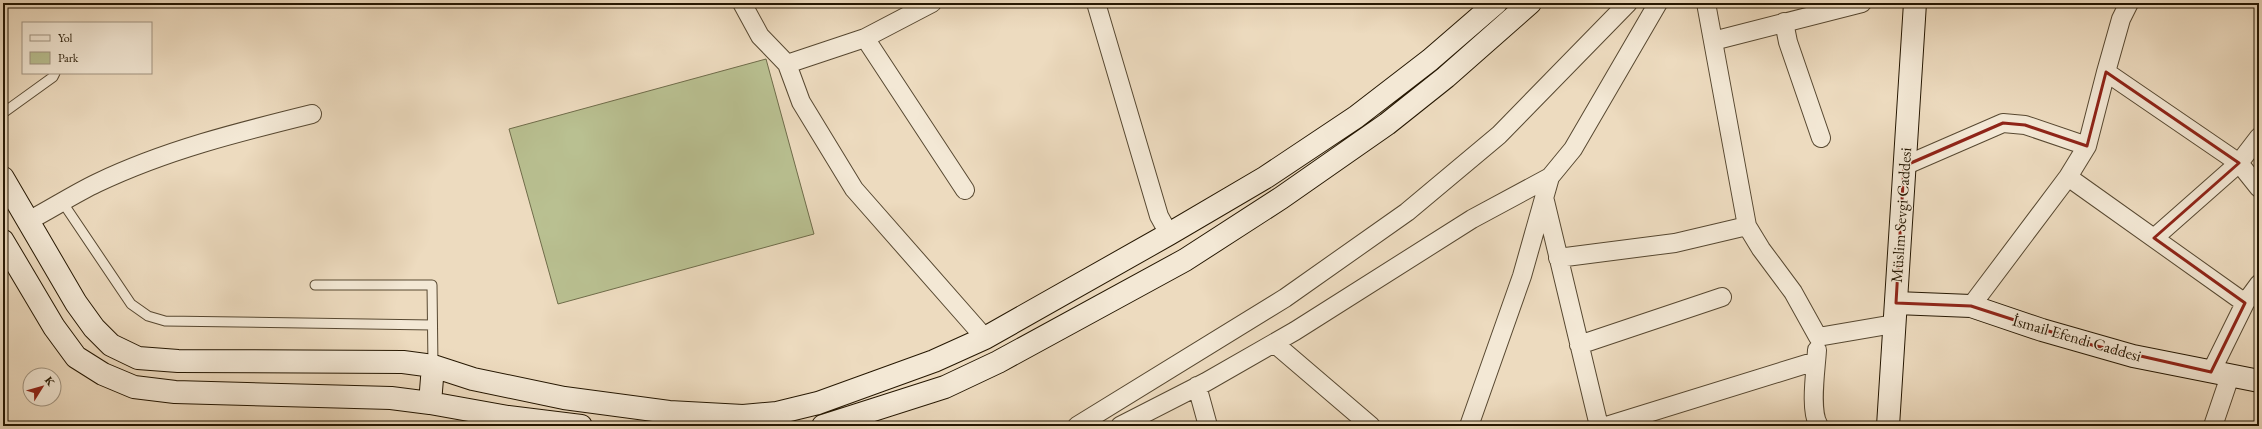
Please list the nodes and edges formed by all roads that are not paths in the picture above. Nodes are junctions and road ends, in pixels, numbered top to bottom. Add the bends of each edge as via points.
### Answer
1 (742, 3) edge
2 (932, 3) edge
3 (1096, 3) edge
4 (1496, 3) edge
5 (1530, 3) edge
6 (1628, 3) edge
7 (1658, 3) edge
8 (1706, 3) edge
9 (1862, 3) edge
10 (1915, 3) edge
11 (2129, 3) edge
12 (1784, 22) junction
13 (865, 38) junction
14 (1713, 41) junction
15 (787, 64) junction
16 (2106, 72) junction
17 (54, 74) edge
18 (3, 113) edge
19 (312, 114) dead end
20 (2259, 137) edge
21 (1821, 138) dead end
22 (2088, 146) junction
23 (2239, 163) junction
24 (1904, 166) junction
25 (1550, 176) junction
26 (2068, 177) junction
27 (3, 178) edge
28 (2259, 188) edge
29 (965, 190) dead end
30 (1544, 198) junction
31 (63, 203) junction
32 (28, 221) junction
33 (1747, 226) junction
34 (1169, 234) junction
35 (2154, 238) junction
36 (3, 241) edge
37 (1558, 258) junction
38 (2259, 284) edge
39 (315, 285) dead end
40 (1722, 297) dead end
41 (2245, 303) junction
42 (1971, 306) junction
43 (1895, 314) junction
44 (432, 325) junction
45 (1818, 337) junction
46 (985, 338) junction
47 (1274, 343) junction
48 (1579, 345) junction
49 (1816, 361) junction
50 (998, 362) junction
51 (434, 366) junction
52 (2220, 374) junction
53 (2259, 381) edge
54 (1197, 386) junction
55 (430, 403) junction
56 (508, 422) edge
57 (581, 426) edge
58 (823, 426) edge
59 (1077, 426) edge
60 (1120, 426) edge
61 (1208, 426) edge
62 (1371, 426) edge
63 (1468, 426) edge
64 (1599, 426) edge
65 (1606, 426) edge
66 (1819, 426) edge
67 (1888, 426) edge
68 (2213, 426) edge

1 - 15 street via 760,36
2 - 13 street
3 - 34 street via 1160,216
4 - 34 street via 1430,60 1356,117 1266,177
5 - 50 street via 1446,77 1281,198 1185,260
6 - 59 street via 1499,135 1407,212 1285,298
7 - 25 street via 1572,149
8 - 14 street
9 - 12 street
10 - 24 street, Müslim Sevgi Caddesi
11 - 16 street
12 - 14 street
12 - 21 street via 1788,42
13 - 15 street
13 - 29 street
14 - 33 street
15 - 46 street via 801,102 854,189
16 - 22 street
16 - 23 street
17 - 18 lane
19 - 31 street via 232,134 157,158 96,183
20 - 23 street
22 - 24 street via 2025,125 2003,122
22 - 26 street
23 - 28 street
23 - 35 street
24 - 43 street, Müslim Sevgi Caddesi
25 - 30 street
25 - 47 street via 1472,219
26 - 35 street
26 - 42 street
27 - 32 street
30 - 37 street
30 - 63 street via 1522,276
31 - 32 street
31 - 44 lane via 124,296 140,312 156,319
32 - 51 street via 76,303 94,328 111,345 138,358 178,361 403,362
33 - 37 street via 1675,243
33 - 45 street via 1793,292
34 - 46 street
35 - 41 street
36 - 55 street via 54,327 76,357 103,374 134,387 175,392 390,398
37 - 48 street
38 - 41 street
39 - 44 lane via 432,285
40 - 48 street
41 - 52 street
42 - 43 street, İsmail Efendi Caddesi
42 - 52 street, İsmail Efendi Caddesi via 2092,345
43 - 45 street
43 - 67 street, Müslim Sevgi Caddesi
44 - 51 lane
45 - 49 street
46 - 50 street
46 - 51 street via 934,361 818,403 777,413 743,416 669,412 564,398 473,379
47 - 54 street
47 - 62 street
48 - 64 street
49 - 65 street
49 - 66 street via 1815,413
50 - 58 street via 945,387
51 - 55 street
52 - 53 street, İsmail Efendi Caddesi
52 - 68 street
54 - 60 street
54 - 61 street
55 - 56 street
56 - 57 street

